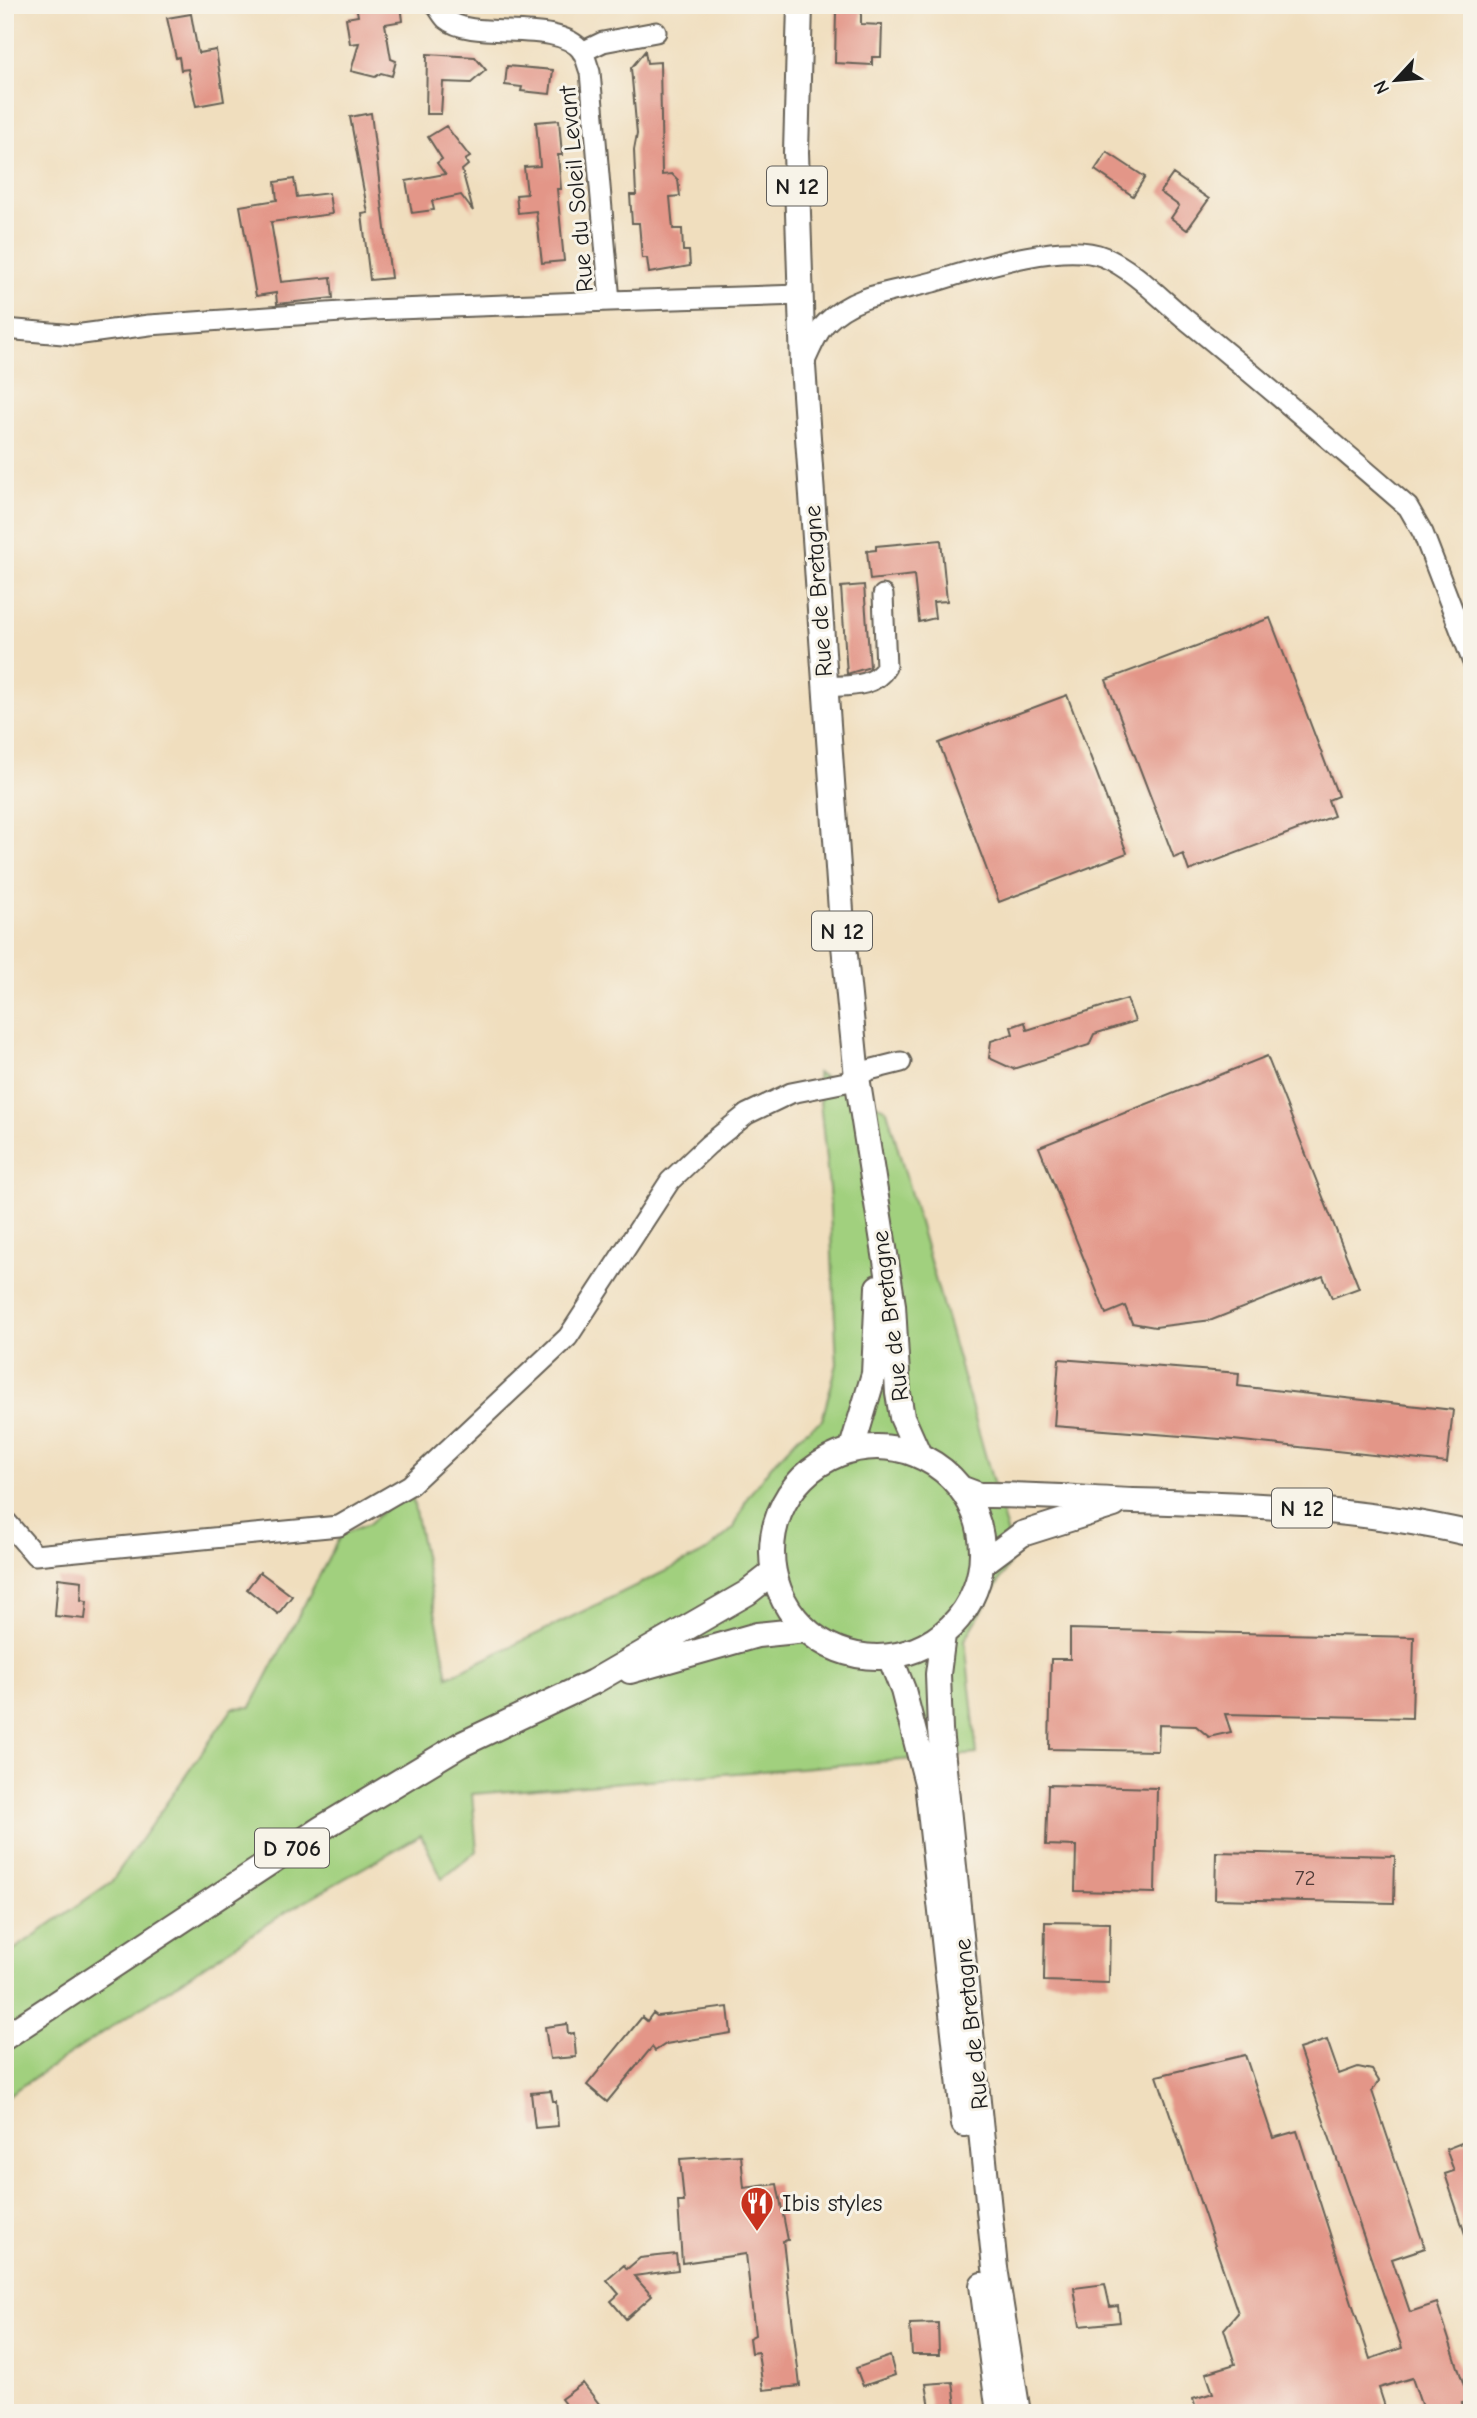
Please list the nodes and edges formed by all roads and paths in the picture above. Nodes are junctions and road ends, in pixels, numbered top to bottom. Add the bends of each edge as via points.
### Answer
1 (436, 5) edge
2 (800, 5) edge
3 (656, 33) dead end
4 (583, 52) junction
5 (800, 295) junction
6 (610, 301) junction
7 (5, 329) edge
8 (803, 366) junction
9 (883, 595) dead end
10 (1472, 660) edge
11 (824, 687) junction
12 (901, 1062) dead end
13 (857, 1077) junction
14 (872, 1174) junction
15 (852, 1448) junction
16 (919, 1455) junction
17 (963, 1489) junction
18 (1130, 1500) junction
19 (5, 1520) edge
20 (1472, 1534) edge
21 (982, 1564) junction
22 (774, 1572) junction
23 (806, 1630) junction
24 (943, 1635) junction
25 (890, 1657) junction
26 (593, 1682) junction
27 (5, 2037) edge
28 (999, 2413) edge
29 (1018, 2413) edge

1 - 4 street, Rue du Soleil Levant via 446,19 461,25 551,35 571,41
2 - 5 main road, Rue de Bretagne / N 12 via 796,152
3 - 4 street, Rue du Soleil Levant via 603,43
4 - 6 street, Rue du Soleil Levant via 590,72
5 - 6 street, Rue du Soleil Levant
5 - 8 main road, Rue de Bretagne / N 12
6 - 7 street via 357,311 149,325 75,335
8 - 10 street via 825,324 864,299 1009,260 1076,252 1104,257 1239,362 1408,507 1423,533
8 - 11 main road, Rue de Bretagne / N 12
9 - 11 street via 886,667 881,676 867,684
11 - 13 main road, Rue de Bretagne / N 12
12 - 13 street
13 - 14 main road, Rue de Bretagne / N 12
13 - 19 street via 791,1093 747,1114 708,1145 670,1181 568,1337 410,1485 339,1526 35,1555
14 - 15 main road, Rue de Bretagne / N 12 via 878,1271 874,1374
14 - 16 main road, Rue de Bretagne / N 12 via 893,1306 902,1417
15 - 16 main road via 890,1446
15 - 22 main road via 824,1460 799,1479 782,1505 773,1535
16 - 17 main road
17 - 18 main road, N 12 via 979,1495
17 - 21 main road via 976,1512
18 - 20 main road, N 12 via 1340,1511
18 - 21 main road, N 12 via 1023,1534
21 - 24 main road via 970,1603
22 - 23 main road via 790,1612
22 - 26 main road, D 706 via 747,1593
23 - 25 main road via 841,1650
23 - 26 main road, D 706 via 757,1635
24 - 25 main road via 918,1650
24 - 29 main road, Rue de Bretagne via 937,1674 940,1730 995,2268
25 - 28 main road, Rue de Bretagne via 927,1783
26 - 27 main road, D 706 via 460,1745 334,1821

